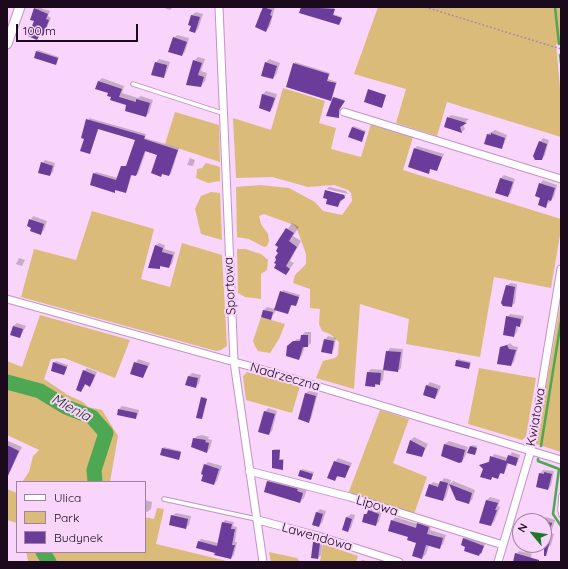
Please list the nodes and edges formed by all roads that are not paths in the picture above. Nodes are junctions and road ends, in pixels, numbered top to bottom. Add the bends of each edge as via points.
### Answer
1 (20, 7) edge
2 (219, 7) edge
3 (7, 44) edge
4 (133, 84) dead end
5 (344, 112) dead end
6 (222, 113) junction
7 (561, 179) edge
8 (561, 269) edge
9 (7, 299) edge
10 (234, 362) junction
11 (531, 450) junction
12 (561, 460) edge
13 (249, 471) junction
14 (561, 495) edge
15 (164, 499) dead end
16 (561, 515) edge
17 (258, 520) junction
18 (503, 545) junction
19 (263, 562) edge
20 (399, 562) edge
21 (498, 562) edge

1 - 3 street
2 - 6 street, Sportowa
4 - 6 lane
5 - 7 street
6 - 10 street, Sportowa
8 - 11 street, Kwiatowa
9 - 10 street, Nadrzeczna
10 - 11 street, Nadrzeczna
10 - 13 street, Sportowa
11 - 12 street, Nadrzeczna
11 - 18 street, Kwiatowa
13 - 17 street, Sportowa
13 - 18 street, Lipowa via 350,497
14 - 16 lane
15 - 17 lane
17 - 19 street, Sportowa
17 - 20 street, Lawendowa
18 - 21 street, Kwiatowa

